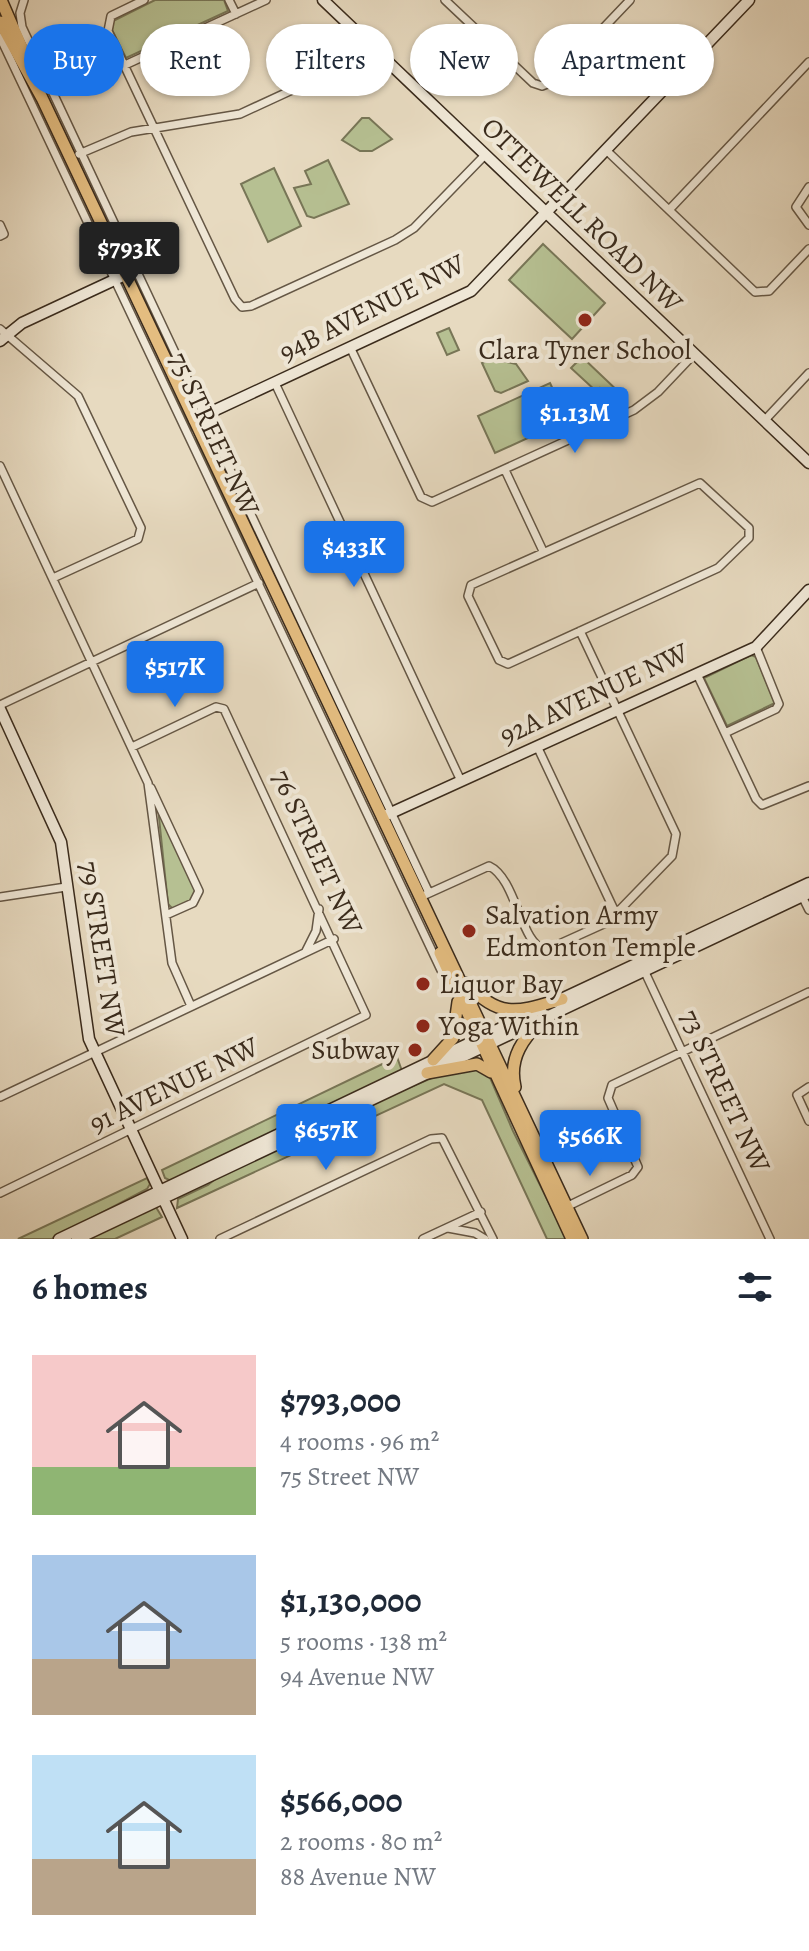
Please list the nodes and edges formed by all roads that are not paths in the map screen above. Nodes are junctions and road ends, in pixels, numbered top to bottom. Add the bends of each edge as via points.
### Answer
1 (1, 0) edge
2 (10, 0) edge
3 (24, 0) edge
4 (144, 0) edge
5 (229, 0) edge
6 (266, 0) edge
7 (323, 0) edge
8 (445, 0) edge
9 (630, 0) edge
10 (749, 0) edge
11 (0, 8) edge
12 (236, 14) junction
13 (346, 24) edge
14 (607, 24) edge
15 (9, 25) edge
16 (0, 37) edge
17 (714, 37) edge
18 (809, 62) edge
19 (125, 65) junction
20 (394, 71) edge
21 (534, 83) edge
22 (279, 96) edge
23 (657, 96) edge
24 (42, 98) junction
25 (153, 128) junction
26 (606, 150) junction
27 (76, 155) junction
28 (485, 155) junction
29 (809, 187) edge
30 (669, 210) junction
31 (546, 214) junction
32 (0, 225) edge
33 (809, 225) edge
34 (2, 235) edge
35 (809, 249) edge
36 (120, 277) junction
37 (2, 335) edge
38 (351, 349) junction
39 (694, 354) junction
40 (809, 373) edge
41 (275, 383) junction
42 (200, 418) junction
43 (764, 421) junction
44 (809, 463) edge
45 (0, 466) edge
46 (505, 470) junction
47 (543, 551) junction
48 (53, 578) junction
49 (264, 581) junction
50 (809, 590) edge
51 (580, 631) junction
52 (756, 647) junction
53 (92, 662) junction
54 (697, 674) junction
55 (0, 707) edge
56 (617, 710) junction
57 (725, 733) junction
58 (537, 746) junction
59 (132, 747) junction
60 (461, 781) junction
61 (148, 783) junction
62 (809, 786) edge
63 (387, 815) junction
64 (66, 887) junction
65 (805, 890) edge
66 (424, 896) junction
67 (0, 897) edge
68 (319, 907) junction
69 (809, 910) edge
70 (616, 914) junction
71 (166, 915) junction
72 (334, 939) junction
73 (306, 952) junction
74 (642, 966) junction
75 (454, 976) junction
76 (809, 992) edge
77 (457, 993) junction
78 (562, 999) junction
79 (191, 1006) junction
80 (366, 1015) joint
81 (543, 1018) junction
82 (483, 1041) junction
83 (683, 1051) junction
84 (95, 1052) junction
85 (433, 1060) junction
86 (427, 1073) junction
87 (495, 1076) junction
88 (809, 1087) edge
89 (0, 1097) edge
90 (520, 1107) junction
91 (809, 1121) edge
92 (132, 1130) junction
93 (0, 1193) edge
94 (162, 1194) junction
95 (563, 1209) junction
96 (481, 1212) junction
97 (446, 1228) junction
98 (483, 1238) edge
99 (59, 1239) edge
100 (77, 1239) edge
101 (182, 1239) edge
102 (220, 1239) edge
103 (423, 1239) edge
104 (493, 1239) edge
105 (572, 1239) edge
106 (582, 1239) edge
107 (770, 1239) edge

1 - 15 main road, 75 STREET NW
2 - 15 main road
3 - 27 street, 75 STREET NW via 22,27
4 - 19 street via 109,18 108,31
5 - 12 street
6 - 12 street
7 - 13 street, OTTEWELL ROAD NW
8 - 21 street
9 - 14 street
10 - 17 street, 94B AVENUE NW
11 - 15 main road
12 - 19 street
15 - 24 main road, 75 STREET NW
15 - 24 main road, 75 STREET NW
16 - 36 street, 75 STREET NW
18 - 30 street
19 - 25 street
20 - 28 street, OTTEWELL ROAD NW
22 - 25 street via 240,114
23 - 26 street, 94B AVENUE NW
24 - 27 main road, 75 STREET NW
25 - 27 street via 120,135
25 - 28 street via 242,307 395,240 414,228
26 - 30 street
26 - 31 street, 94B AVENUE NW
27 - 36 main road, 75 STREET NW
27 - 42 street, 75 STREET NW
28 - 31 street, OTTEWELL ROAD NW
29 - 33 street via 796,207
30 - 35 street via 762,294
31 - 38 street, 94B AVENUE NW via 471,291
31 - 39 street, OTTEWELL ROAD NW
32 - 34 street
36 - 37 street
36 - 42 main road, 75 STREET NW
36 - 49 street, 75 STREET NW
37 - 48 street via 78,396 142,534
38 - 41 street, 94B AVENUE NW
38 - 46 street via 421,497 429,502
39 - 43 street, OTTEWELL ROAD NW
39 - 46 street via 634,410
40 - 43 street
41 - 42 street, 94B AVENUE NW
41 - 60 street
42 - 49 main road, 75 STREET NW
42 - 63 street, 75 STREET NW
43 - 44 street, OTTEWELL ROAD NW
45 - 48 street
46 - 47 street
47 - 51 street via 467,589 499,660 508,664
47 - 51 street via 700,483 749,528 718,568
48 - 53 street
49 - 53 street
49 - 63 main road, 75 STREET NW
49 - 75 street, 75 STREET NW via 441,970
50 - 52 street, 92A AVENUE NW
51 - 56 street
52 - 54 street, 92A AVENUE NW
52 - 57 street via 779,704
53 - 55 street
53 - 59 street
54 - 56 street, 92A AVENUE NW
54 - 57 street
55 - 64 street, 79 STREET NW via 57,829
56 - 58 street, 92A AVENUE NW
56 - 70 street via 676,834 676,847
57 - 62 street via 762,805
58 - 60 street, 92A AVENUE NW
58 - 70 street
59 - 61 street
59 - 68 street, 76 STREET NW via 216,707 224,709
60 - 63 street, 92A AVENUE NW
61 - 71 street
61 - 71 street via 199,891 193,903
63 - 66 main road, 75 STREET NW
64 - 67 street
64 - 84 street, 79 STREET NW via 85,1026
65 - 69 street
65 - 74 street
66 - 70 street via 489,866 496,869 539,950 551,949
66 - 75 main road, 75 STREET NW
68 - 72 street, 76 STREET NW
68 - 73 street
71 - 79 street via 172,963
72 - 73 street
72 - 80 street, 76 STREET NW
73 - 79 street
74 - 78 street
74 - 81 street
74 - 83 street, 73 STREET NW
75 - 77 main road, 75 STREET NW
75 - 78 main road via 486,1003 505,1010
75 - 82 main road, 75 STREET NW
76 - 83 street
77 - 82 main road, 75 STREET NW
77 - 85 main road via 455,1032
78 - 82 street
79 - 84 street
80 - 92 street, 91 AVENUE NW
81 - 82 street
81 - 90 main road via 525,1035 514,1062
82 - 85 street
82 - 86 street
82 - 87 main road, 75 STREET NW
82 - 90 main road, 75 STREET NW
83 - 95 street via 607,1091 638,1167 632,1175
83 - 107 street, 73 STREET NW
84 - 89 street
84 - 92 street, 79 STREET NW
85 - 94 street
86 - 87 main road via 477,1064
86 - 94 street
87 - 95 main road, 75 STREET NW
88 - 91 street via 797,1094
90 - 95 main road, 75 STREET NW
92 - 93 street, 91 AVENUE NW
92 - 94 street, 79 STREET NW
94 - 99 street
94 - 100 street
94 - 101 street, 79 STREET NW
95 - 105 main road, 75 STREET NW
95 - 106 main road, 75 STREET NW
96 - 97 street
96 - 102 street via 442,1138 431,1139
96 - 104 street
97 - 98 street
97 - 103 street

